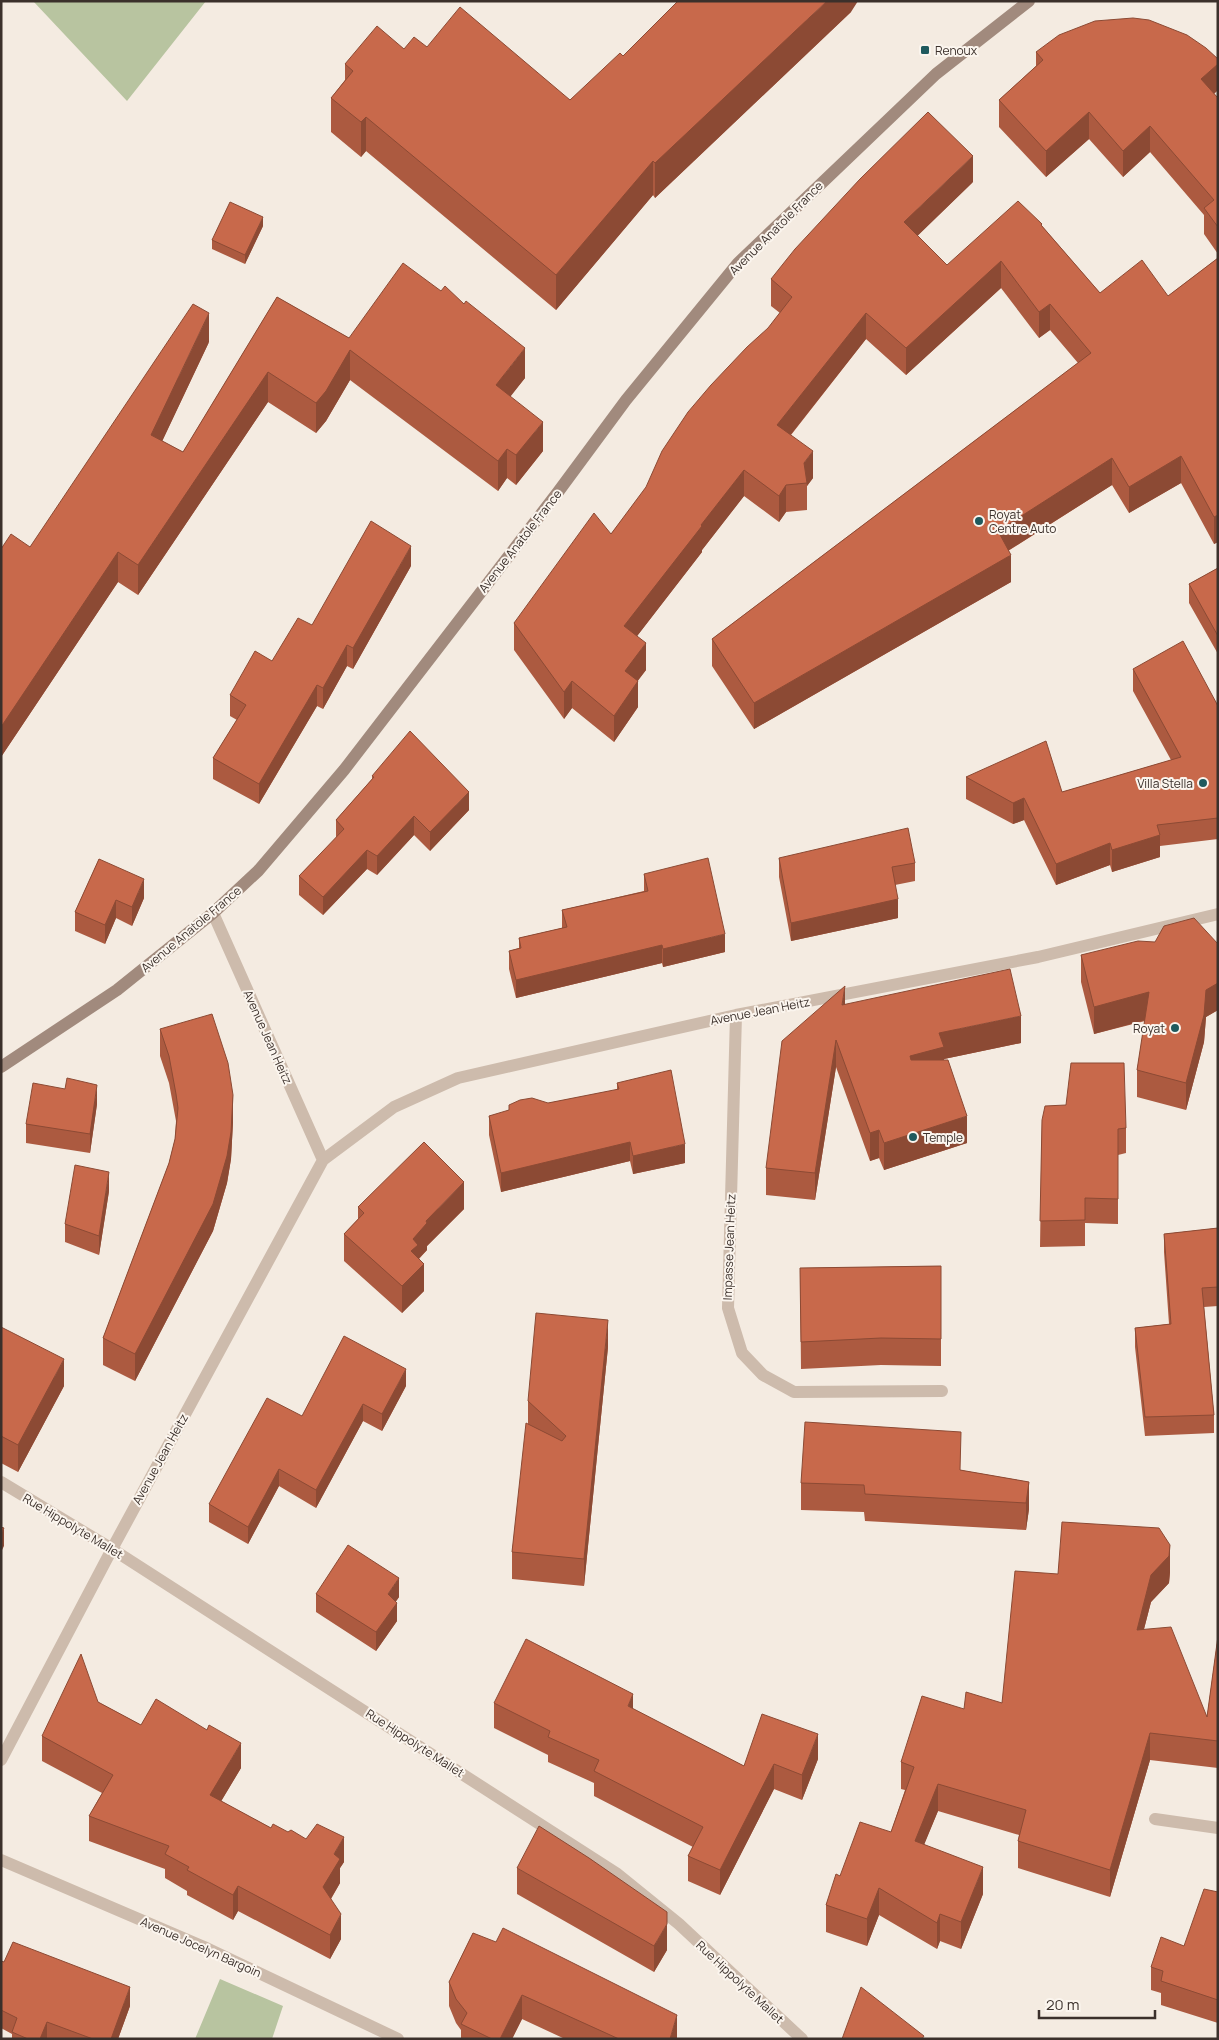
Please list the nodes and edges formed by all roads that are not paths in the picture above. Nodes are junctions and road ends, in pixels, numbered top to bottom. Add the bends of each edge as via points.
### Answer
1 (1029, 1) edge
2 (213, 913) junction
3 (1218, 914) edge
4 (736, 1015) junction
5 (1, 1067) edge
6 (323, 1160) junction
7 (942, 1390) dead end
8 (1, 1482) edge
9 (112, 1549) junction
10 (1, 1760) edge
11 (1155, 1819) dead end
12 (1218, 1828) edge
13 (1, 1860) edge
14 (398, 2039) edge
15 (802, 2039) edge

1 - 2 main road, Avenue Anatole France via 936,74 738,263 626,400 344,770 258,871
2 - 5 main road, Avenue Anatole France via 117,990
2 - 6 street, Avenue Jean Heitz
3 - 4 street, Avenue Jean Heitz via 1038,957
4 - 6 street, Avenue Jean Heitz via 458,1078 394,1106
4 - 7 street, Impasse Jean Heitz via 728,1308 742,1353 763,1376 794,1392
6 - 9 street, Avenue Jean Heitz
8 - 9 street, Rue Hippolyte Mallet
9 - 10 street, Avenue Jean Heitz
9 - 15 street, Rue Hippolyte Mallet via 616,1873 679,1924
11 - 12 street
13 - 14 street, Avenue Jocelyn Bargoin via 204,1947

